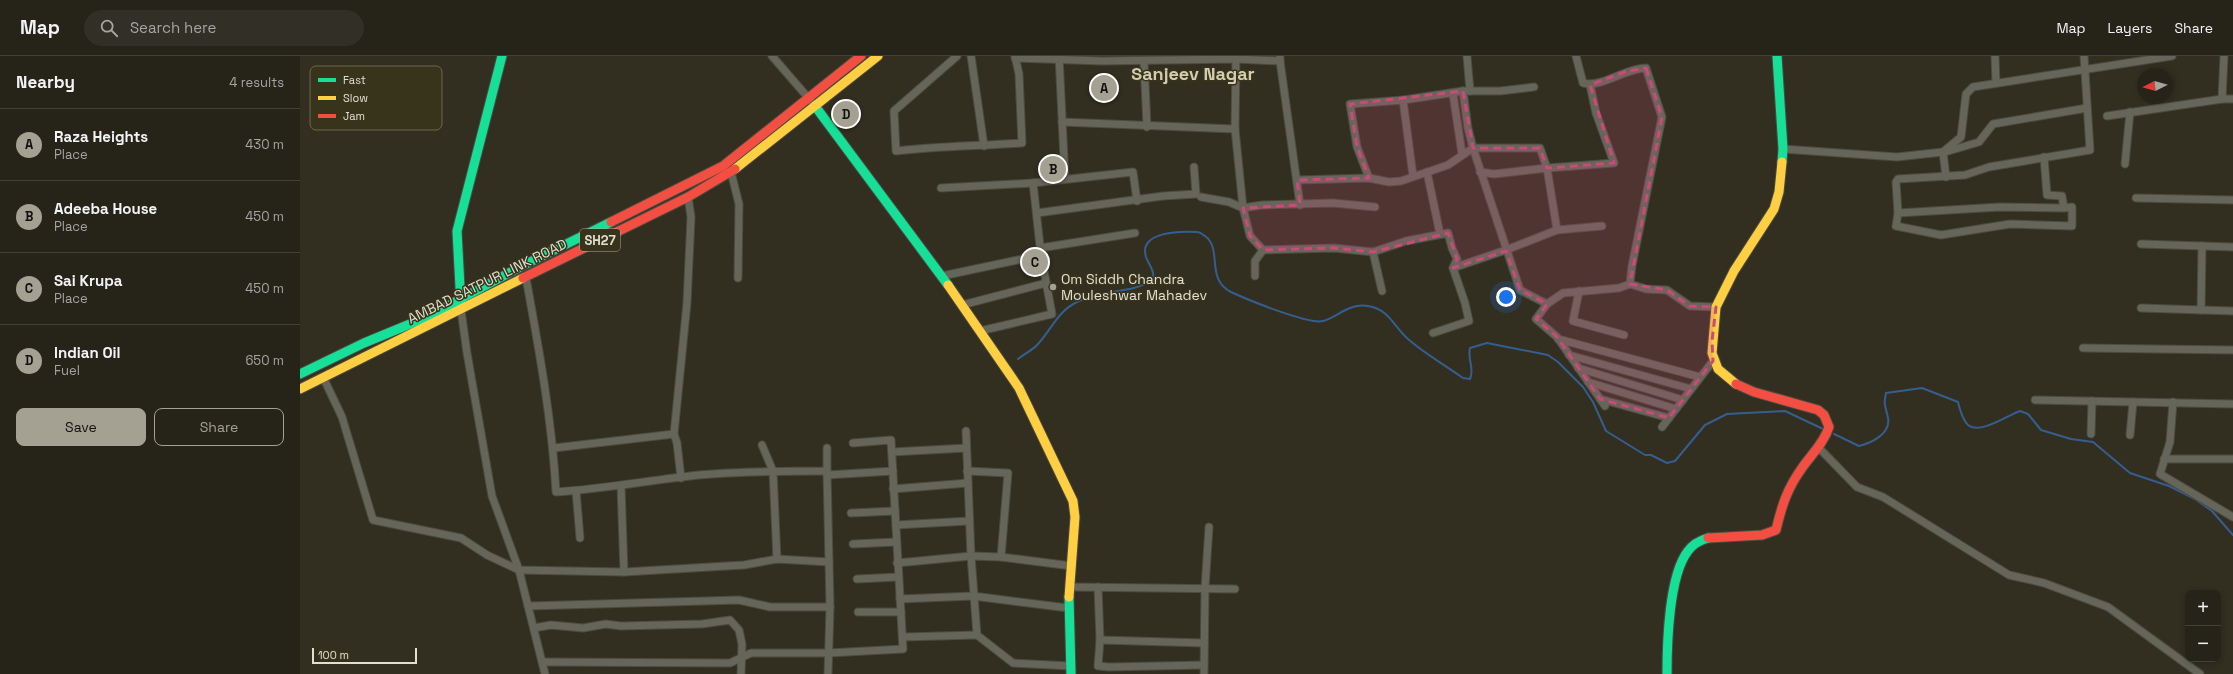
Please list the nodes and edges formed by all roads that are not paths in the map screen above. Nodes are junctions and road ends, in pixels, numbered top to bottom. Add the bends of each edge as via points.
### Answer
1 (502, 56) edge
2 (772, 56) edge
3 (861, 56) edge
4 (878, 56) edge
5 (957, 56) edge
6 (971, 56) edge
7 (1467, 56) edge
8 (1576, 56) edge
9 (1777, 56) edge
10 (1995, 56) edge
11 (2084, 56) edge
12 (2172, 56) edge
13 (2224, 56) edge
14 (1015, 57) edge
15 (1059, 57) edge
16 (1236, 58) edge
17 (948, 59) edge
18 (1102, 59) edge
19 (1191, 59) edge
20 (1280, 59) edge
21 (1144, 62) junction
22 (2084, 70) junction
23 (1996, 83) junction
24 (1590, 85) junction
25 (1534, 87) dead end
26 (1466, 91) junction
27 (1453, 94) junction
28 (2222, 99) junction
29 (2233, 99) edge
30 (1403, 100) junction
31 (812, 103) junction
32 (2087, 108) junction
33 (2130, 112) junction
34 (2107, 116) dead end
35 (1062, 122) junction
36 (1147, 127) junction
37 (1235, 129) junction
38 (984, 146) junction
39 (1472, 148) junction
40 (1783, 149) junction
41 (1943, 152) junction
42 (1462, 154) junction
43 (2044, 157) junction
44 (2125, 164) dead end
45 (1194, 167) dead end
46 (1547, 168) junction
47 (731, 172) junction
48 (1427, 172) junction
49 (1480, 172) junction
50 (1413, 176) junction
51 (1946, 177) junction
52 (1369, 178) junction
53 (1065, 179) junction
54 (1297, 180) junction
55 (1033, 184) junction
56 (941, 188) dead end
57 (688, 197) junction
58 (1201, 197) dead end
59 (2136, 198) dead end
60 (2233, 200) edge
61 (1136, 201) junction
62 (1300, 205) junction
63 (1375, 207) dead end
64 (1243, 208) junction
65 (2064, 208) junction
66 (1037, 213) junction
67 (1898, 213) junction
68 (1602, 226) dead end
69 (1557, 230) junction
70 (1135, 233) dead end
71 (1440, 234) junction
72 (2141, 244) dead end
73 (2202, 246) junction
74 (2233, 247) edge
75 (1263, 250) junction
76 (1506, 250) junction
77 (1040, 251) junction
78 (1373, 252) junction
79 (1453, 268) junction
80 (942, 276) junction
81 (1256, 276) dead end
82 (526, 278) junction
83 (738, 278) dead end
84 (1046, 282) junction
85 (1630, 284) junction
86 (1382, 291) dead end
87 (1579, 291) junction
88 (461, 299) junction
89 (1547, 304) junction
90 (962, 305) junction
91 (1716, 307) junction
92 (2141, 308) dead end
93 (461, 310) junction
94 (2201, 310) junction
95 (2233, 311) edge
96 (980, 332) junction
97 (1433, 333) dead end
98 (1624, 335) dead end
99 (1558, 339) junction
100 (2083, 348) dead end
101 (2233, 350) edge
102 (1569, 355) junction
103 (1713, 361) junction
104 (1578, 368) junction
105 (300, 374) edge
106 (323, 377) junction
107 (1700, 377) junction
108 (1587, 382) junction
109 (300, 389) edge
110 (1691, 389) junction
111 (1600, 399) junction
112 (1683, 400) junction
113 (2035, 400) dead end
114 (2092, 401) junction
115 (2133, 402) junction
116 (2173, 402) junction
117 (2233, 404) edge
118 (1605, 406) dead end
119 (1676, 409) junction
120 (1669, 418) junction
121 (1662, 427) dead end
122 (966, 431) dead end
123 (674, 434) junction
124 (2091, 434) dead end
125 (2130, 436) dead end
126 (853, 443) dead end
127 (762, 445) dead end
128 (1818, 446) junction
129 (554, 448) junction
130 (827, 448) dead end
131 (966, 448) junction
132 (892, 452) junction
133 (2164, 459) junction
134 (2233, 459) edge
135 (774, 471) junction
136 (893, 471) junction
137 (967, 471) junction
138 (827, 473) junction
139 (681, 478) junction
140 (968, 483) junction
141 (621, 486) junction
142 (894, 489) junction
143 (576, 491) junction
144 (895, 511) junction
145 (851, 513) dead end
146 (2233, 517) edge
147 (969, 521) junction
148 (896, 525) junction
149 (1209, 527) dead end
150 (580, 538) dead end
151 (896, 542) junction
152 (852, 544) dead end
153 (971, 556) junction
154 (1001, 557) junction
155 (777, 559) junction
156 (829, 562) junction
157 (897, 562) junction
158 (1072, 566) junction
159 (519, 570) junction
160 (624, 572) junction
161 (898, 577) junction
162 (857, 579) dead end
163 (1070, 587) junction
164 (1098, 587) junction
165 (1205, 588) junction
166 (1235, 589) dead end
167 (973, 596) junction
168 (900, 599) junction
169 (528, 606) junction
170 (830, 607) junction
171 (1068, 608) junction
172 (858, 612) dead end
173 (901, 612) junction
174 (534, 628) junction
175 (977, 635) junction
176 (903, 637) junction
177 (1100, 640) junction
178 (1204, 643) junction
179 (829, 653) junction
180 (741, 658) junction
181 (542, 662) junction
182 (1204, 664) junction
183 (1071, 670) edge
184 (545, 674) edge
185 (741, 674) edge
186 (828, 674) edge
187 (1204, 674) edge
188 (1667, 674) edge
189 (2200, 674) edge

1 - 88 main road via 457,231
2 - 31 street
3 - 31 main road, AMBAD SATPUR LINK ROAD
4 - 31 main road, AMBAD SATPUR LINK ROAD / SH27
5 - 17 street
6 - 38 street
7 - 26 street
8 - 24 street via 1583,83
9 - 40 main road
10 - 23 street
11 - 22 street
12 - 22 street
13 - 28 street
14 - 15 street
14 - 38 street via 1019,74 1022,143
15 - 18 street
15 - 35 street
16 - 19 street
16 - 20 street
16 - 37 street
17 - 38 street via 894,111 896,151
18 - 21 street
19 - 21 street
20 - 54 street
21 - 36 street
22 - 23 street
22 - 32 street
23 - 41 street via 1967,90 1962,133 1956,142
24 - 46 street via 1596,113 1614,163
24 - 85 street via 1626,71 1646,68 1662,117
25 - 26 street
26 - 27 street
26 - 39 street
27 - 30 street
27 - 42 street
28 - 29 street
28 - 33 street
30 - 50 street
30 - 52 street via 1350,104 1357,147
31 - 47 main road, AMBAD SATPUR LINK ROAD / SH27
31 - 80 main road
31 - 88 main road, AMBAD SATPUR LINK ROAD via 723,166 529,262
32 - 41 street via 1994,124 1979,142
32 - 43 street via 2090,150
33 - 34 street
33 - 44 street
35 - 36 street
35 - 53 street
36 - 37 street
37 - 64 street
39 - 42 street
39 - 46 street via 1540,148
39 - 49 street
40 - 41 street via 1897,157
40 - 91 main road via 1782,180 1774,209 1734,271
41 - 51 street
42 - 48 street via 1448,165
43 - 51 street
43 - 65 street via 2046,195 2062,196
45 - 61 street via 1196,194
46 - 49 street via 1494,174
46 - 69 street
47 - 57 main road, AMBAD SATPUR LINK ROAD / SH27
47 - 83 street via 738,204
48 - 50 street
48 - 71 street
49 - 76 street
50 - 52 street via 1389,182
51 - 67 street via 1898,178
52 - 54 street
53 - 55 street
53 - 61 street via 1133,172
54 - 62 street
55 - 56 street
55 - 66 street
57 - 82 main road, AMBAD SATPUR LINK ROAD / SH27
57 - 123 street via 691,217 687,303
58 - 64 street via 1229,202
59 - 60 street
61 - 66 street
62 - 63 street via 1333,203
62 - 64 street via 1268,204
64 - 75 street via 1250,236
65 - 67 street via 2000,207
65 - 67 street via 2072,207 2072,226 2010,224 1941,235 1896,226
66 - 77 street
68 - 69 street
69 - 76 street
70 - 77 street
71 - 78 street
71 - 79 street via 1448,232 1457,259
72 - 73 street
73 - 74 street
73 - 94 street
75 - 78 street via 1334,248
75 - 81 street via 1254,261
76 - 79 street
76 - 89 street via 1520,290
77 - 80 street
77 - 84 street
78 - 86 street
79 - 97 street via 1469,321
80 - 90 main road
82 - 93 main road, AMBAD SATPUR LINK ROAD / SH27
82 - 129 street
84 - 90 street
84 - 96 street via 1052,314
85 - 87 street via 1619,288
85 - 91 street via 1646,289 1667,290 1690,306
87 - 89 street via 1563,293
87 - 98 street via 1573,321
88 - 93 main road
88 - 105 main road, AMBAD SATPUR LINK ROAD
89 - 99 street via 1536,319
90 - 96 main road
91 - 103 main road via 1712,341
92 - 94 street
93 - 106 main road, AMBAD SATPUR LINK ROAD / SH27
93 - 159 street via 466,353 492,496
94 - 95 street
96 - 158 main road via 1019,388 1073,501 1075,517
99 - 102 street
99 - 107 street
100 - 101 street
102 - 104 street
102 - 110 street
103 - 107 street
103 - 128 main road via 1723,375 1737,385 1767,396 1810,406 1824,415 1829,427
104 - 108 street
104 - 112 street
106 - 109 main road, AMBAD SATPUR LINK ROAD / SH27
106 - 159 street via 342,417 373,520 461,538 487,555
107 - 110 street
108 - 111 street
108 - 119 street
110 - 112 street
111 - 118 street
111 - 120 street
112 - 119 street
113 - 114 street
114 - 115 street
114 - 124 street
115 - 116 street
115 - 125 street
116 - 117 street
116 - 133 street via 2170,442
119 - 120 street
120 - 121 street
122 - 131 street
123 - 129 street
123 - 139 street
126 - 132 street via 891,440
127 - 135 street
128 - 188 main road via 1783,499 1776,530 1759,535 1711,537 1696,543 1687,552 1675,591
128 - 189 street via 1857,487 1884,497 2009,575 2044,583 2108,607
129 - 143 street via 556,492
130 - 138 street
131 - 132 street
131 - 137 street
132 - 136 street
133 - 134 street
133 - 146 street via 2160,474
135 - 138 street
135 - 139 street
135 - 155 street
136 - 138 street
136 - 142 street
137 - 140 street
137 - 154 street via 1008,473
138 - 156 street
139 - 141 street
140 - 142 street
140 - 147 street
141 - 143 street
141 - 160 street
142 - 144 street
143 - 150 street
144 - 145 street
144 - 148 street
147 - 148 street
147 - 153 street
148 - 151 street
149 - 165 street
151 - 152 street
151 - 157 street
153 - 154 street
153 - 157 street
153 - 167 street
154 - 158 street
155 - 156 street
155 - 160 street via 744,565
156 - 170 street
157 - 161 street
158 - 163 main road
159 - 160 street
159 - 169 street
161 - 162 street
161 - 168 street
163 - 164 street
163 - 171 main road
164 - 165 street
164 - 177 street
165 - 166 street
165 - 178 street
167 - 168 street
167 - 171 street
167 - 175 street
168 - 173 street
169 - 170 street via 739,600 770,607
169 - 174 street
170 - 179 street
171 - 183 main road
172 - 173 street
173 - 176 street
174 - 180 street via 551,625 583,628 606,624 702,624 730,620 739,630
174 - 181 street
175 - 176 street
175 - 183 street via 1013,663
176 - 179 street via 903,649
177 - 178 street
177 - 182 street via 1098,666
178 - 182 street
179 - 180 street via 751,653
179 - 186 street
180 - 181 street via 730,663
180 - 185 street
181 - 184 street
182 - 187 street

